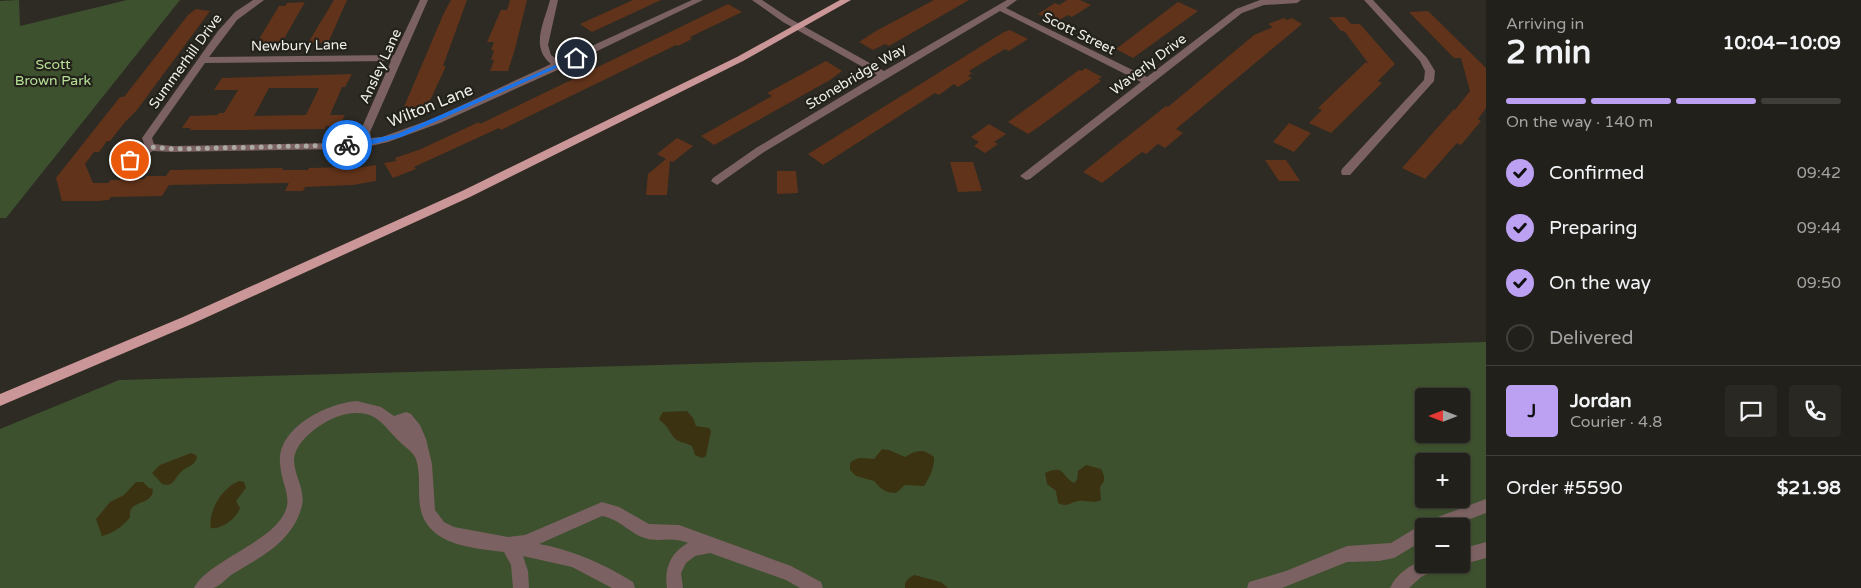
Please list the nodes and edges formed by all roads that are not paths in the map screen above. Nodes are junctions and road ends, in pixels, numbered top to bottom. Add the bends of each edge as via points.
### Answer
1 (260, 0) edge
2 (424, 0) edge
3 (554, 0) edge
4 (699, 0) edge
5 (756, 0) edge
6 (847, 0) edge
7 (1013, 0) edge
8 (1297, 0) edge
9 (1368, 0) edge
10 (1000, 8) junction
11 (798, 26) junction
12 (397, 58) junction
13 (202, 60) junction
14 (558, 66) junction
15 (884, 75) junction
16 (1147, 81) junction
17 (366, 144) junction
18 (151, 147) junction
19 (130, 160) dead end
20 (1346, 172) dead end
21 (1026, 176) dead end
22 (717, 181) dead end
23 (0, 400) edge
24 (1486, 506) edge
25 (1454, 518) edge
26 (1415, 537) edge
27 (508, 545) junction
28 (710, 545) junction
29 (1486, 550) edge
30 (1470, 555) edge
31 (1415, 571) edge
32 (202, 588) edge
33 (521, 588) edge
34 (627, 588) edge
35 (675, 588) edge
36 (815, 588) edge
37 (1255, 588) edge
38 (1398, 588) edge

1 - 13 street, Summerhill Drive via 231,20
2 - 12 street, Ansley Lane
3 - 14 street via 543,46 547,56
4 - 14 street, Wilton Lane
5 - 11 street
6 - 11 main road
7 - 10 street, Stonebridge Way
8 - 16 street, Waverly Drive via 1263,2 1245,8
9 - 20 street via 1424,60 1430,72 1429,81
10 - 15 street, Stonebridge Way
10 - 16 street, Scott Street
11 - 15 street
11 - 23 main road via 742,58 569,145 360,244
12 - 13 street, Newbury Lane
12 - 17 street, Ansley Lane via 365,132
13 - 18 street, Summerhill Drive via 147,138
14 - 17 street, Wilton Lane via 399,136
15 - 22 street, Stonebridge Way via 760,150
16 - 21 street, Waverly Drive
17 - 18 street, Wilton Lane
18 - 19 street
24 - 25 street
26 - 37 street via 1394,550 1346,554
27 - 28 street via 526,542 602,509 612,510 649,532 671,531
27 - 32 street via 461,536 439,527 425,503 422,454 376,410 359,407 337,410 304,429 294,442 286,462 294,483 296,501 291,517 280,533 227,567
27 - 33 street via 521,569
27 - 34 street via 581,563
28 - 35 street via 691,549 680,558 673,573
28 - 36 street via 791,574
29 - 30 street
31 - 38 street

